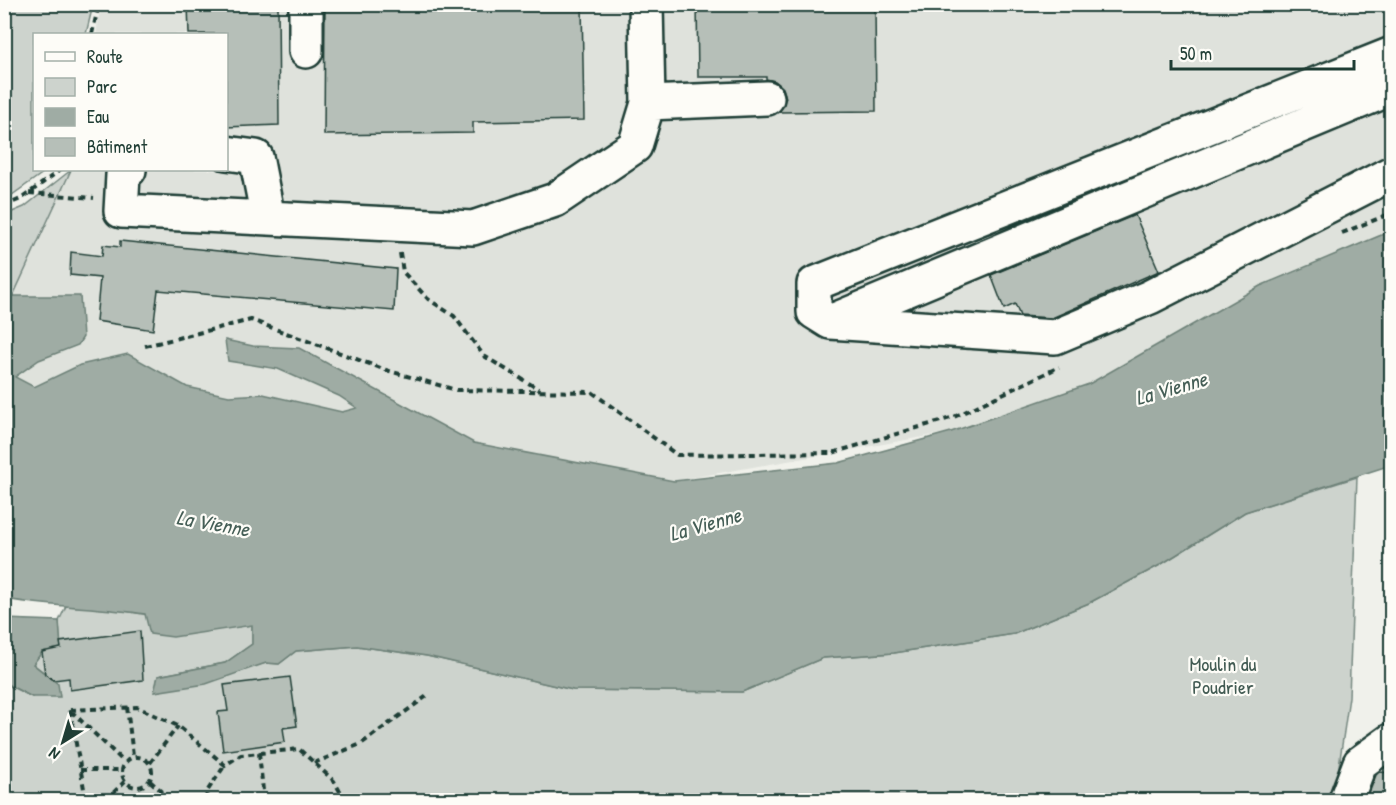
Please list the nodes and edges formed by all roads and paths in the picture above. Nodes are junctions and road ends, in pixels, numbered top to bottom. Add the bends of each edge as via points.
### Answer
1 (99, 4) edge
2 (306, 4) edge
3 (646, 4) edge
4 (92, 33) edge
5 (306, 51) dead end
6 (1392, 54) edge
7 (1392, 88) edge
8 (767, 98) dead end
9 (648, 103) junction
10 (228, 153) edge
11 (59, 171) edge
12 (128, 171) edge
13 (1392, 173) edge
14 (29, 193) junction
15 (122, 203) junction
16 (4, 206) edge
17 (1392, 213) edge
18 (268, 218) junction
19 (395, 224) junction
20 (1340, 234) dead end
21 (830, 322) junction
22 (145, 346) dead end
23 (1061, 366) dead end
24 (540, 391) junction
25 (427, 696) dead end
26 (127, 707) junction
27 (70, 710) junction
28 (178, 726) junction
29 (1392, 740) edge
30 (259, 753) junction
31 (133, 756) junction
32 (124, 762) junction
33 (150, 763) junction
34 (314, 763) junction
35 (225, 765) junction
36 (81, 770) junction
37 (122, 770) junction
38 (125, 781) junction
39 (150, 782) junction
40 (341, 794) junction
41 (86, 801) edge
42 (106, 801) edge
43 (172, 801) edge
44 (205, 801) edge
45 (264, 801) edge
46 (345, 801) edge
47 (357, 801) edge
48 (1346, 801) edge

1 - 4 path
2 - 5 lane
3 - 9 lane
6 - 21 lane via 814,284 814,312
7 - 21 lane
8 - 9 lane
9 - 19 lane via 635,146 555,200 473,228
10 - 18 lane via 256,157
11 - 14 path
12 - 15 lane via 123,174
13 - 21 lane via 1150,297 1055,337
14 - 15 path
14 - 16 path
15 - 18 lane via 121,211
17 - 20 path
18 - 19 lane
19 - 24 path via 403,273 428,299 454,316 484,356
22 - 24 path via 251,320 386,370 456,390
23 - 24 path via 954,417 832,453 677,455 592,392
25 - 34 path via 361,744
26 - 27 path
26 - 28 path via 137,707
26 - 31 path
27 - 32 path
27 - 36 path
28 - 33 path
28 - 35 path
29 - 48 lane via 1360,763
30 - 34 path via 299,749
30 - 35 path via 241,755
30 - 45 path
31 - 32 path
31 - 33 path
32 - 37 path
33 - 39 path via 154,771
34 - 40 path via 334,781
35 - 44 path
36 - 37 path
36 - 41 path
37 - 38 path
38 - 39 path via 133,788
38 - 42 path
39 - 43 path
40 - 46 path
40 - 47 path

